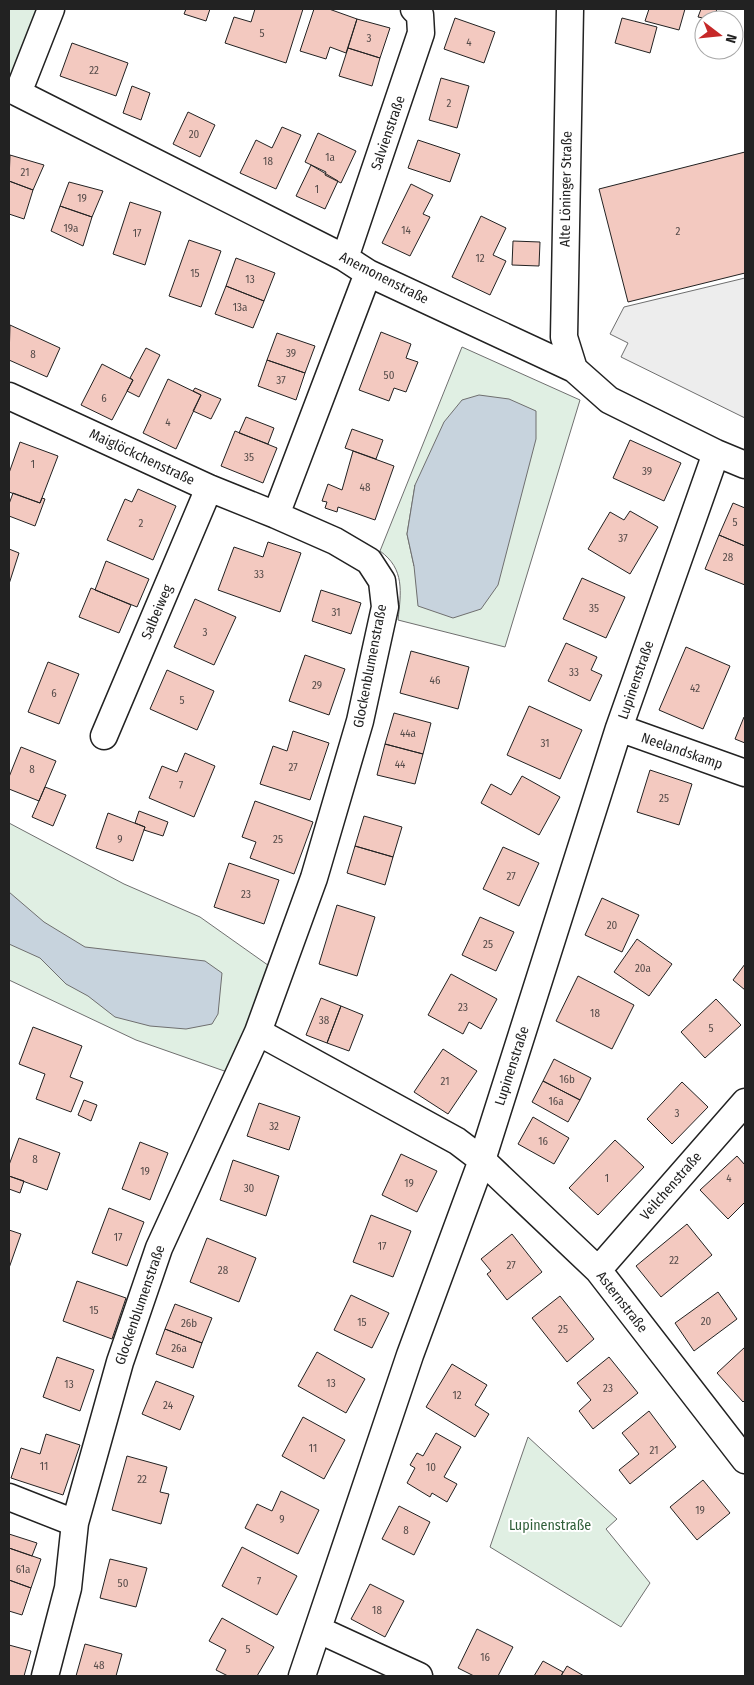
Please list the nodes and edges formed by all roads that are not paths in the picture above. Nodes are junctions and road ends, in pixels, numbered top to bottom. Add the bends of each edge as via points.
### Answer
1 (51, 9) edge
2 (414, 9) edge
3 (570, 9) edge
4 (345, 258) junction
5 (368, 273) junction
6 (574, 368) junction
7 (9, 396) edge
8 (716, 453) junction
9 (745, 465) edge
10 (209, 488) junction
11 (276, 514) junction
12 (619, 728) junction
13 (104, 736) dead end
14 (745, 773) edge
15 (258, 1032) junction
16 (745, 1102) edge
17 (482, 1160) junction
18 (598, 1270) junction
19 (740, 1445) edge
20 (9, 1498) edge
21 (74, 1523) junction
22 (319, 1630) junction
23 (45, 1676) edge
24 (302, 1676) edge
25 (419, 1676) edge

1 - 4 street, Anemonenstraße via 18,93
2 - 4 street, Salvienstraße via 420,15 421,33
3 - 6 street, Alte Löninger Straße via 564,337
4 - 5 street, Anemonenstraße
5 - 6 street, Anemonenstraße
5 - 11 street
6 - 8 street, Anemonenstraße via 609,400
7 - 10 street, Maiglöckchenstraße
8 - 9 street, Anemonenstraße
8 - 12 street, Lupinenstraße
10 - 11 street, Maiglöckchenstraße
10 - 13 street, Salbeiweg
11 - 15 street, Glockenblumenstraße via 335,541 369,561 382,581 385,607 360,721 314,878
12 - 14 street, Neelandskamp
12 - 17 street, Lupinenstraße
15 - 17 street via 457,1141
15 - 21 street, Glockenblumenstraße via 159,1248 120,1362
16 - 18 street, Veilchenstraße
17 - 18 street, Asternstraße
17 - 22 street, Lupinenstraße via 410,1355
18 - 19 street, Asternstraße
20 - 21 street
21 - 23 street, Glockenblumenstraße via 68,1588
22 - 24 street, Lupinenstraße
22 - 25 street

